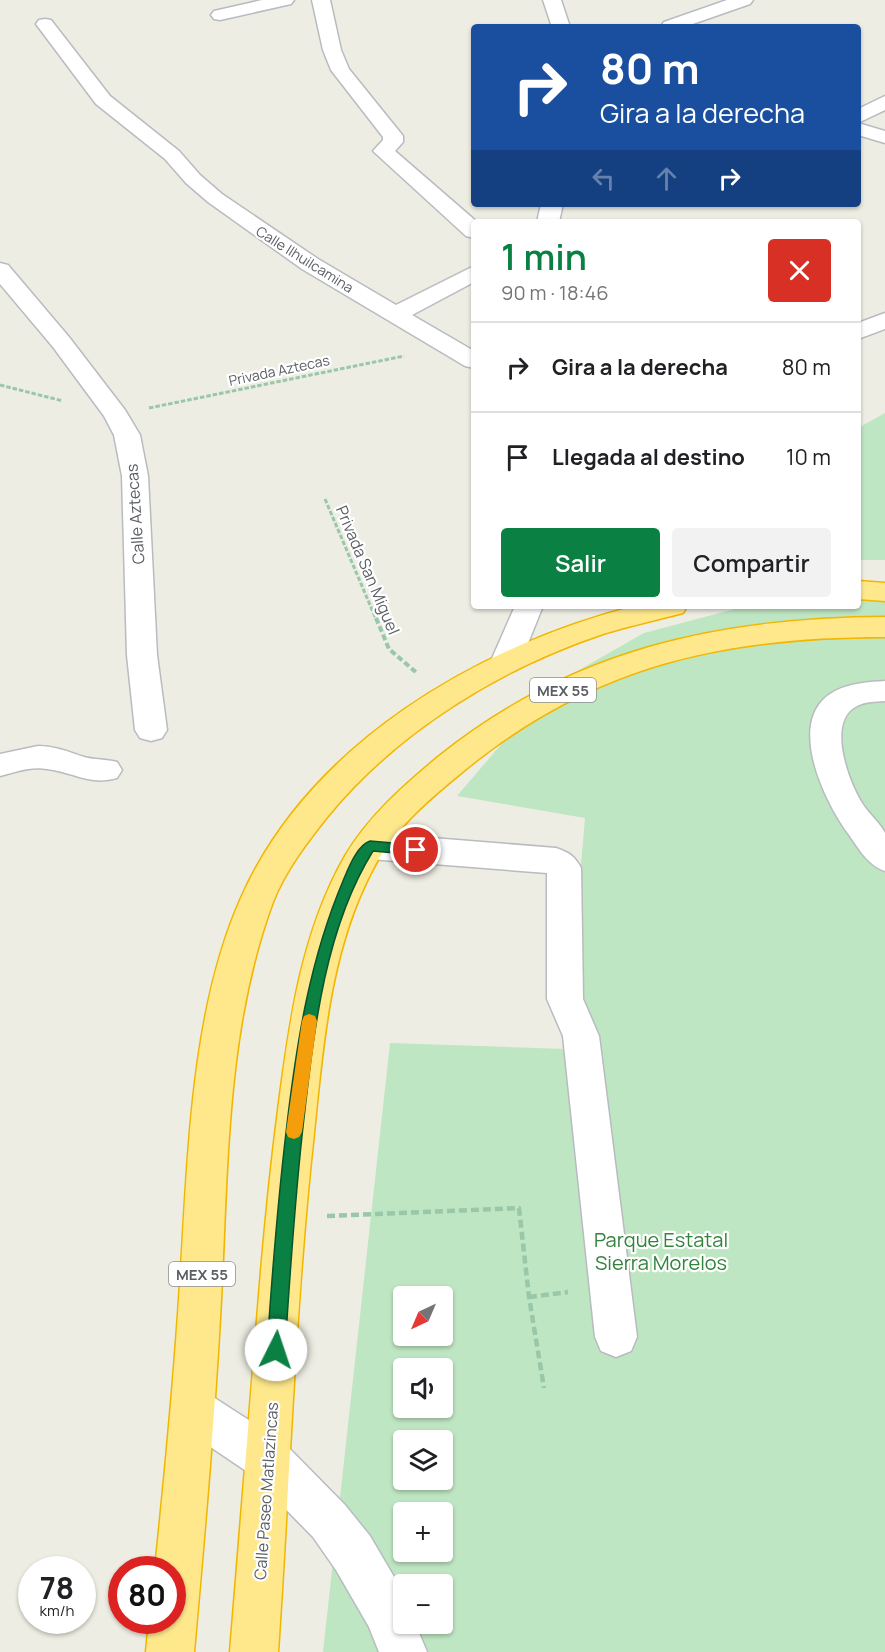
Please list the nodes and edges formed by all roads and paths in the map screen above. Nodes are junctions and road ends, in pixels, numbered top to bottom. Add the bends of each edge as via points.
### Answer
1 (285, 0) edge
2 (321, 0) edge
3 (552, 0) edge
4 (744, 0) edge
5 (220, 15) dead end
6 (45, 24) dead end
7 (560, 24) edge
8 (675, 24) edge
9 (885, 102) edge
10 (861, 118) edge
11 (861, 122) edge
12 (885, 137) edge
13 (471, 228) edge
14 (0, 270) edge
15 (471, 275) edge
16 (394, 315) junction
17 (885, 320) edge
18 (861, 331) edge
19 (445, 344) junction
20 (471, 359) edge
21 (0, 385) edge
22 (116, 415) junction
23 (325, 499) dead end
24 (861, 590) edge
25 (885, 592) edge
26 (527, 609) edge
27 (662, 609) edge
28 (885, 627) edge
29 (389, 650) dead end
30 (505, 663) junction
31 (885, 691) edge
32 (151, 730) dead end
33 (0, 765) edge
34 (106, 770) dead end
35 (370, 846) junction
36 (885, 858) edge
37 (285, 1218) junction
38 (616, 1337) dead end
39 (544, 1388) dead end
40 (194, 1410) junction
41 (268, 1459) junction
42 (170, 1652) edge
43 (255, 1652) edge
44 (403, 1652) edge

1 - 5 street
2 - 13 street via 340,70 393,136 393,142 383,151
3 - 7 street
4 - 8 street
6 - 16 street, Calle Ilhuilcamina via 103,100 172,155 193,179 241,218
9 - 10 street
11 - 12 street
14 - 22 street, Calle Aztecas
15 - 16 street
16 - 19 street, Calle Ilhuilcamina
17 - 18 street
19 - 20 street, Calle Ilhuilcamina
19 - 22 path, Privada Aztecas via 415,354
21 - 22 path
22 - 32 street, Calle Aztecas via 127,435 135,476 142,655
23 - 29 path, Privada San Miguel
24 - 25 highway
26 - 30 street
27 - 30 highway, MEX 55 via 577,633
28 - 35 highway, Calle Paseo Matlazincas / MEX 55 via 748,633 644,657 593,675 543,700 448,764 404,805
30 - 40 highway, MEX 55 via 409,723 338,782 296,834 257,900 228,1002 218,1065
31 - 36 street via 860,692 839,702 826,720 824,735 841,796
33 - 34 street via 44,757 85,770
35 - 37 highway, Calle Paseo Matlazincas / MEX 55 via 355,868 334,919 313,999
35 - 38 street via 556,861 564,867 565,999 581,1036
37 - 39 path via 519,1208
37 - 41 highway, Calle Paseo Matlazincas / MEX 55
40 - 41 street
40 - 42 highway, MEX 55
41 - 43 highway, Calle Paseo Matlazincas / MEX 55
41 - 44 street via 315,1506 353,1553 387,1612

